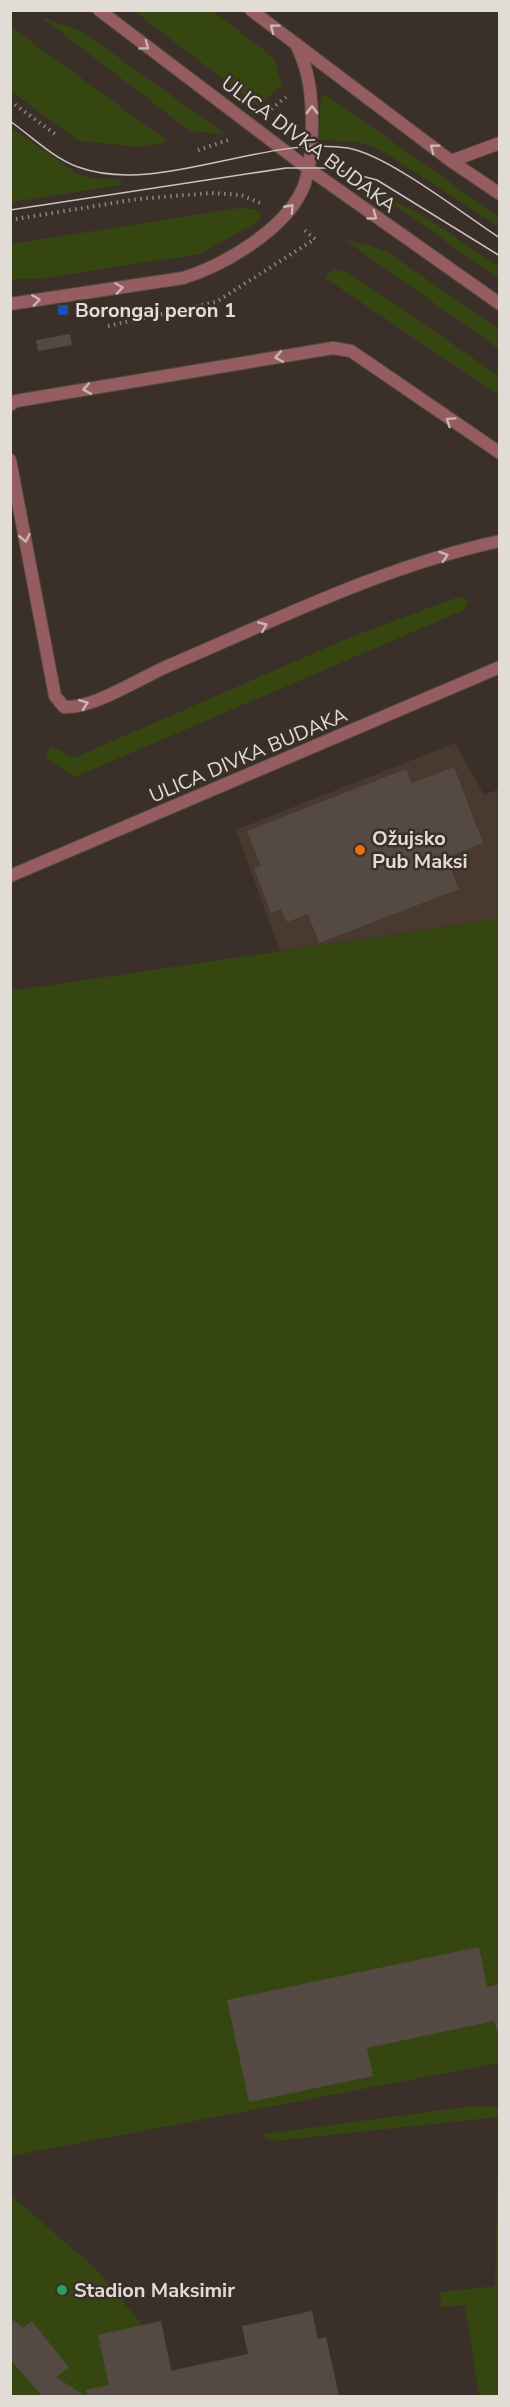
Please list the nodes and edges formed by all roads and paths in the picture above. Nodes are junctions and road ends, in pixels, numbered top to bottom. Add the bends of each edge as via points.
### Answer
1 (99, 10) edge
2 (251, 10) edge
3 (296, 44) junction
4 (286, 96) dead end
5 (10, 101) edge
6 (268, 111) dead end
7 (55, 134) dead end
8 (234, 138) dead end
9 (500, 142) edge
10 (198, 150) dead end
11 (451, 161) junction
12 (309, 169) junction
13 (500, 194) edge
14 (260, 203) dead end
15 (10, 220) edge
16 (10, 304) edge
17 (500, 304) edge
18 (10, 405) edge
19 (500, 453) edge
20 (10, 460) edge
21 (500, 541) edge
22 (500, 667) edge
23 (10, 876) edge

1 -> 12 street, ULICA DIVKA BUDAKA
3 -> 2 street
11 -> 3 street
12 -> 3 street via 311,92
4 - 6 path
5 - 7 path
8 - 10 path
9 - 11 street
11 - 13 street
16 -> 12 street via 183,278 210,270 284,215 297,200
12 -> 17 street, ULICA DIVKA BUDAKA
14 - 15 path via 241,195 211,193 138,199
19 -> 18 street via 351,351 333,348 26,399
20 -> 21 street via 55,696 64,707 75,708 92,701 383,575
22 - 23 street, ULICA DIVKA BUDAKA

